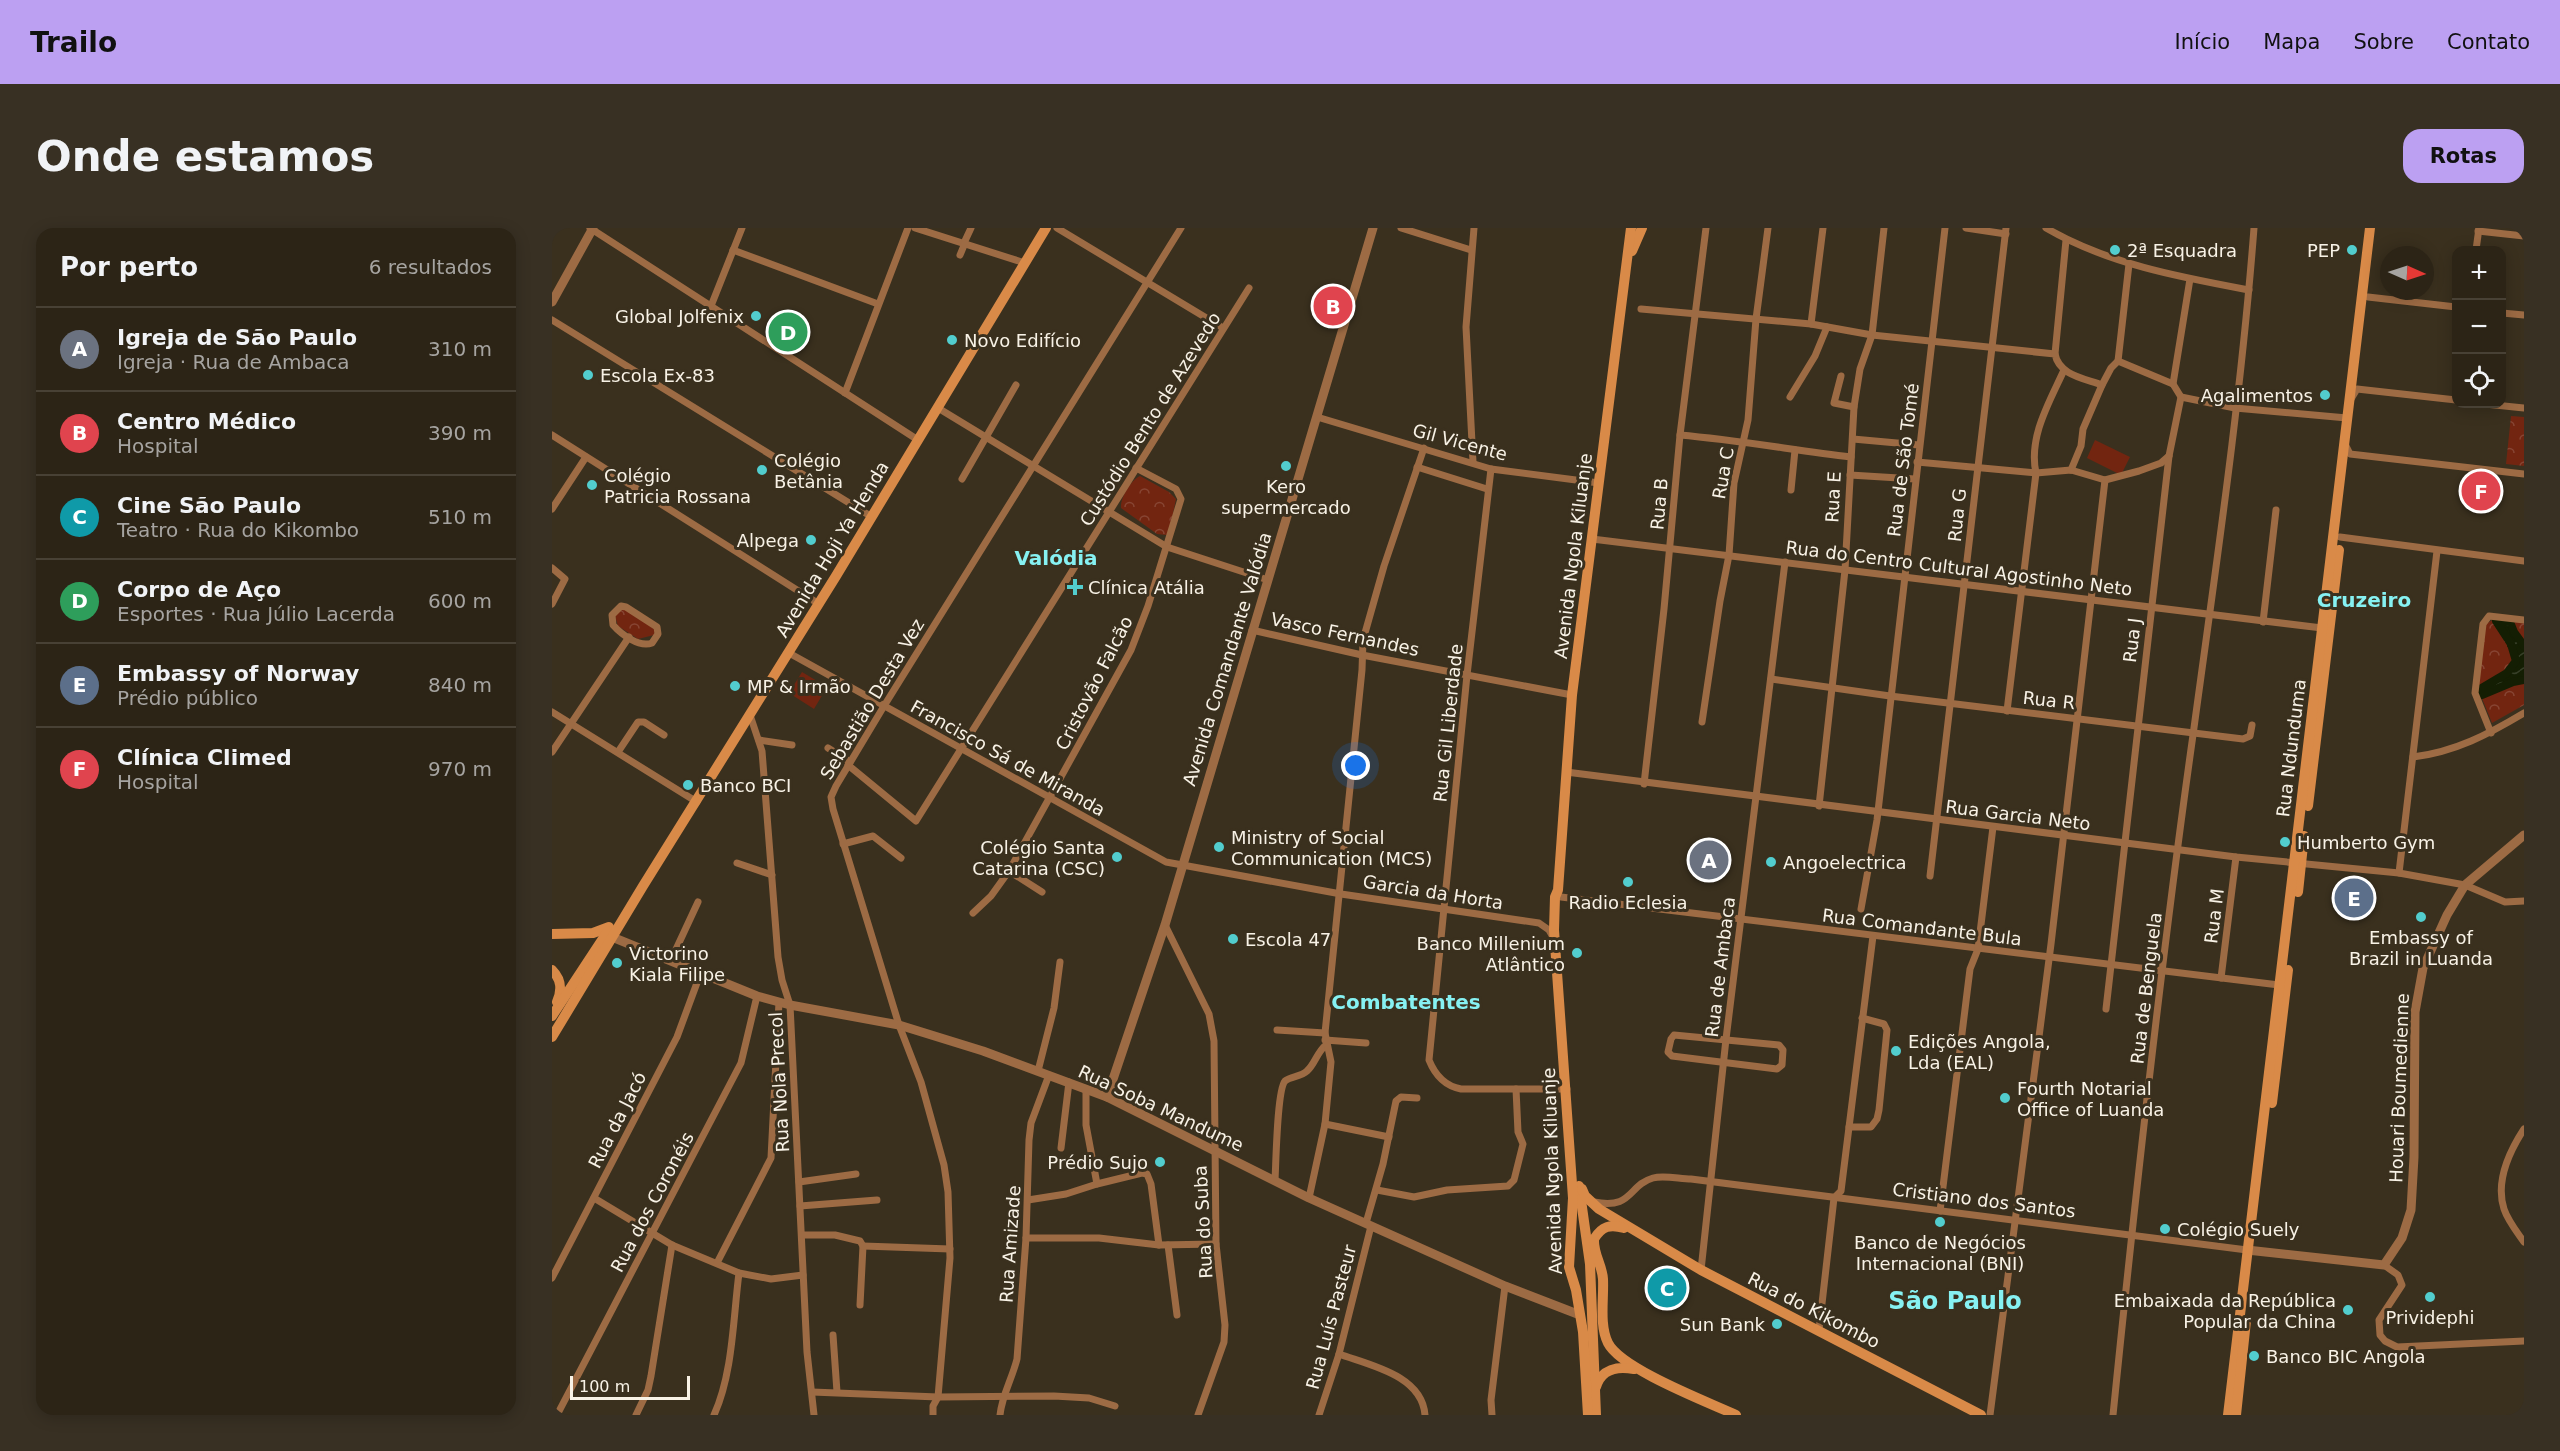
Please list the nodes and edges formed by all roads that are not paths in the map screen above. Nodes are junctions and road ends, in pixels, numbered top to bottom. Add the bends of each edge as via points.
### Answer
1 (592, 228) edge
2 (742, 228) edge
3 (908, 228) edge
4 (915, 228) edge
5 (971, 228) edge
6 (1047, 228) edge
7 (1057, 228) edge
8 (1180, 228) edge
9 (1373, 228) edge
10 (1401, 228) edge
11 (1474, 228) edge
12 (1632, 228) edge
13 (1642, 228) edge
14 (1706, 228) edge
15 (1768, 228) edge
16 (1823, 228) edge
17 (1884, 228) edge
18 (1945, 228) edge
19 (1966, 228) edge
20 (2046, 228) edge
21 (2254, 228) edge
22 (2370, 228) edge
23 (2377, 228) edge
24 (2478, 230) edge
25 (2006, 231) edge
26 (2524, 236) edge
27 (2066, 240) junction
28 (965, 243) junction
29 (2476, 246) edge
30 (733, 250) junction
31 (1471, 250) junction
32 (960, 255) dead end
33 (1629, 259) junction
34 (1025, 263) junction
35 (2129, 264) junction
36 (2190, 279) junction
37 (1146, 282) junction
38 (1249, 288) dead end
39 (2249, 290) junction
40 (2368, 297) junction
41 (552, 302) edge
42 (879, 304) junction
43 (711, 306) junction
44 (2452, 306) edge
45 (1641, 309) dead end
46 (1696, 313) junction
47 (2506, 313) edge
48 (2524, 315) edge
49 (1756, 319) junction
50 (552, 320) edge
51 (1811, 324) junction
52 (1827, 327) junction
53 (1223, 328) junction
54 (1872, 335) junction
55 (1932, 341) junction
56 (1992, 348) junction
57 (2055, 354) junction
58 (2118, 361) junction
59 (2064, 370) junction
60 (1841, 376) dead end
61 (2173, 384) junction
62 (1016, 385) dead end
63 (2102, 385) junction
64 (2357, 389) junction
65 (845, 393) junction
66 (1790, 397) dead end
67 (2181, 397) junction
68 (2452, 399) edge
69 (2349, 402) junction
70 (2506, 406) edge
71 (1854, 407) junction
72 (938, 408) junction
73 (2235, 408) junction
74 (2524, 408) edge
75 (1317, 417) junction
76 (2347, 418) junction
77 (552, 435) edge
78 (1680, 435) junction
79 (986, 437) junction
80 (1853, 439) junction
81 (918, 440) junction
82 (1744, 441) junction
83 (2344, 442) junction
84 (1919, 445) junction
85 (1424, 447) junction
86 (1795, 450) junction
87 (2350, 454) junction
88 (2169, 456) junction
89 (586, 457) junction
90 (1851, 457) junction
91 (1473, 462) junction
92 (1917, 462) junction
93 (1034, 466) junction
94 (1976, 466) junction
95 (1418, 467) junction
96 (1136, 468) junction
97 (1491, 468) junction
98 (2071, 470) junction
99 (2036, 473) junction
100 (2524, 474) edge
101 (1850, 475) junction
102 (962, 479) dead end
103 (1915, 479) junction
104 (2105, 480) junction
105 (1599, 483) junction
106 (1487, 489) junction
107 (1791, 490) dead end
108 (552, 509) edge
109 (2276, 510) dead end
110 (1109, 513) junction
111 (872, 517) junction
112 (2340, 537) junction
113 (1592, 539) junction
114 (1167, 547) junction
115 (1670, 550) junction
116 (2437, 551) junction
117 (1729, 555) junction
118 (2524, 561) edge
119 (1785, 562) junction
120 (552, 568) edge
121 (1845, 570) junction
122 (1905, 577) junction
123 (1268, 580) junction
124 (1965, 583) junction
125 (2023, 590) junction
126 (2091, 598) junction
127 (552, 604) edge
128 (819, 604) junction
129 (2151, 607) junction
130 (2211, 615) junction
131 (2524, 620) edge
132 (2263, 622) junction
133 (2322, 628) junction
134 (1252, 630) junction
135 (629, 637) junction
136 (789, 653) junction
137 (1362, 655) junction
138 (1467, 675) junction
139 (1771, 679) junction
140 (1833, 687) junction
141 (1572, 694) junction
142 (1890, 696) junction
143 (1950, 704) junction
144 (884, 706) junction
145 (2007, 711) junction
146 (552, 712) edge
147 (2524, 713) edge
148 (750, 715) junction
149 (2076, 718) junction
150 (1702, 722) dead end
151 (571, 723) junction
152 (2137, 725) junction
153 (2252, 725) dead end
154 (2193, 733) junction
155 (2491, 733) junction
156 (664, 735) dead end
157 (759, 740) junction
158 (792, 745) dead end
159 (828, 748) dead end
160 (963, 749) junction
161 (552, 752) edge
162 (618, 752) junction
163 (2413, 757) junction
164 (849, 764) junction
165 (1566, 772) junction
166 (1644, 784) junction
167 (1050, 798) junction
168 (1756, 798) junction
169 (697, 802) junction
170 (1819, 806) junction
171 (1878, 811) junction
172 (1937, 820) junction
173 (1993, 826) junction
174 (2062, 835) junction
175 (2524, 835) edge
176 (2123, 843) junction
177 (843, 844) junction
178 (2178, 850) junction
179 (2236, 857) junction
180 (901, 858) dead end
181 (737, 863) dead end
182 (2298, 863) junction
183 (1182, 867) junction
184 (1009, 871) junction
185 (2399, 873) junction
186 (772, 875) junction
187 (1930, 876) dead end
188 (2465, 885) junction
189 (643, 886) junction
190 (1042, 892) dead end
191 (1341, 894) junction
192 (1560, 894) junction
193 (2524, 901) edge
194 (698, 902) dead end
195 (1445, 909) junction
196 (1861, 909) dead end
197 (973, 913) dead end
198 (1742, 920) junction
199 (614, 922) junction
200 (1165, 925) junction
201 (552, 934) edge
202 (1873, 936) junction
203 (612, 937) junction
204 (1978, 948) junction
205 (1557, 951) junction
206 (2049, 957) junction
207 (671, 960) junction
208 (1060, 962) dead end
209 (2109, 964) junction
210 (552, 970) edge
211 (2163, 971) junction
212 (701, 972) junction
213 (2221, 978) junction
214 (2279, 985) junction
215 (757, 996) junction
216 (779, 1002) junction
217 (790, 1005) junction
218 (2106, 1009) dead end
219 (552, 1015) edge
220 (1863, 1018) junction
221 (899, 1024) junction
222 (1277, 1030) dead end
223 (552, 1037) edge
224 (1326, 1039) junction
225 (1726, 1039) junction
226 (1366, 1043) dead end
227 (1724, 1063) junction
228 (1038, 1071) junction
229 (1049, 1075) junction
230 (1069, 1082) junction
231 (1086, 1089) junction
232 (1516, 1089) junction
233 (1567, 1089) junction
234 (1107, 1097) junction
235 (1417, 1098) dead end
236 (1325, 1124) junction
237 (1849, 1127) junction
238 (2524, 1129) edge
239 (1389, 1137) junction
240 (1061, 1148) dead end
241 (1215, 1149) junction
242 (856, 1174) dead end
243 (1275, 1180) junction
244 (1710, 1181) junction
245 (799, 1182) junction
246 (1578, 1182) junction
247 (1097, 1184) junction
248 (1377, 1190) junction
249 (594, 1198) junction
250 (1309, 1198) junction
251 (1834, 1198) junction
252 (877, 1200) dead end
253 (1028, 1200) junction
254 (1589, 1201) junction
255 (801, 1206) junction
256 (1940, 1211) junction
257 (2015, 1221) junction
258 (1368, 1224) junction
259 (1633, 1231) junction
260 (653, 1234) junction
261 (802, 1235) junction
262 (2131, 1236) junction
263 (1026, 1238) junction
264 (2524, 1242) edge
265 (1216, 1244) junction
266 (672, 1245) junction
267 (1158, 1245) junction
268 (1168, 1245) junction
269 (863, 1246) junction
270 (950, 1249) junction
271 (2250, 1250) junction
272 (717, 1263) junction
273 (2384, 1265) junction
274 (1701, 1270) junction
275 (739, 1273) junction
276 (803, 1275) junction
277 (552, 1278) edge
278 (1505, 1286) junction
279 (861, 1305) dead end
280 (1177, 1315) dead end
281 (1580, 1315) junction
282 (1819, 1330) junction
283 (833, 1335) dead end
284 (2524, 1341) edge
285 (1339, 1354) junction
286 (1642, 1371) junction
287 (1596, 1389) junction
288 (812, 1392) junction
289 (837, 1392) junction
290 (2239, 1394) junction
291 (1003, 1395) junction
292 (938, 1397) junction
293 (1115, 1406) dead end
294 (557, 1415) edge
295 (636, 1415) edge
296 (714, 1415) edge
297 (814, 1415) edge
298 (933, 1415) edge
299 (1000, 1415) edge
300 (1198, 1415) edge
301 (1319, 1415) edge
302 (1425, 1415) edge
303 (1492, 1415) edge
304 (1588, 1415) edge
305 (1596, 1415) edge
306 (1736, 1415) edge
307 (1982, 1415) edge
308 (1990, 1415) edge
309 (2113, 1415) edge
310 (2228, 1415) edge
311 (2236, 1415) edge
312 (2242, 1415) edge

1 - 41 street
1 - 43 street
2 - 30 street
3 - 42 street
4 - 28 street
5 - 28 street
6 - 34 main road, Avenida Hoji Ya Henda
7 - 37 street
8 - 37 street, Sebastião Desta Vez
9 - 75 street, Avenida Comandante Valódia
10 - 31 street
11 - 31 street
12 - 33 main road, Avenida Ngola Kiluanje
13 - 33 main road
14 - 46 street, Rua B
15 - 49 street, Rua C
16 - 51 street
17 - 54 street, Rua E
18 - 55 street, Rua de São Tomé
19 - 25 street
20 - 27 street
21 - 39 street, Rua de Benguela
22 - 69 main road, Rua Ndunduma
23 - 40 main road, Rua Ndunduma
24 - 26 street
24 - 29 street
25 - 56 street, Rua G
27 - 35 street
27 - 57 street
28 - 32 street
28 - 34 street
30 - 42 street
30 - 43 street
31 - 91 street via 1466,327
33 - 105 main road, Avenida Ngola Kiluanje
34 - 72 main road, Avenida Hoji Ya Henda
35 - 36 street
35 - 58 street
36 - 39 street
36 - 61 street
37 - 53 street
37 - 93 street, Sebastião Desta Vez
38 - 53 street, Custódio Bento de Azevedo
39 - 73 street, Rua de Benguela
40 - 44 street
40 - 64 main road, Rua Ndunduma
42 - 65 street
43 - 65 street
45 - 46 street
46 - 49 street
46 - 78 street, Rua B
47 - 48 street
49 - 51 street
49 - 82 street, Rua C
50 - 111 street
51 - 52 street
52 - 54 street
52 - 66 street
53 - 96 street, Custódio Bento de Azevedo
54 - 55 street
54 - 71 street, Rua E via 1860,369
55 - 56 street
55 - 84 street, Rua de São Tomé
56 - 57 street
56 - 94 street, Rua G
57 - 59 street via 2057,364
58 - 61 street
58 - 63 street
59 - 63 street
59 - 99 street via 2039,426 2034,454
60 - 71 street via 1834,403
61 - 67 street
62 - 79 street
63 - 98 street
64 - 68 street
64 - 69 street
64 - 87 main road, Rua Ndunduma
65 - 81 street
67 - 73 street
67 - 88 street, Rua J
69 - 76 main road, Rua Ndunduma
70 - 74 street
71 - 80 street, Rua E
72 - 79 street
72 - 81 main road, Avenida Hoji Ya Henda
73 - 76 street
73 - 130 street, Rua de Benguela
75 - 85 street, Gil Vicente
75 - 123 street, Avenida Comandante Valódia
76 - 83 main road, Rua Ndunduma
77 - 89 street
78 - 82 street
78 - 115 street, Rua B
79 - 93 street
79 - 102 street
80 - 84 street
80 - 90 street, Rua E
81 - 111 main road, Avenida Hoji Ya Henda
82 - 86 street
82 - 117 street, Rua C via 1734,483
83 - 87 street
83 - 133 main road, Rua Ndunduma
84 - 92 street, Rua de São Tomé
85 - 91 street, Gil Vicente
85 - 95 street
86 - 90 street
86 - 107 street
87 - 100 street
87 - 112 main road, Rua Ndunduma
88 - 104 street via 2161,463
88 - 129 street, Rua J
89 - 108 street
89 - 128 street
90 - 101 street, Rua E
91 - 97 street, Gil Vicente
92 - 94 street
92 - 103 street, Rua de São Tomé
93 - 110 street
93 - 144 street, Sebastião Desta Vez
94 - 99 street
94 - 124 street, Rua G
95 - 106 street
95 - 137 street via 1384,566
96 - 110 street, Custódio Bento de Azevedo
96 - 114 street, Cristovão Falcão via 1171,485 1180,496
97 - 105 street, Gil Vicente
97 - 106 street, Rua Gil Liberdade
98 - 99 street
98 - 104 street
99 - 125 street
101 - 103 street
101 - 121 street, Rua E
103 - 122 street, Rua de São Tomé
104 - 126 street
105 - 113 main road, Avenida Ngola Kiluanje
106 - 138 street, Rua Gil Liberdade
109 - 132 street
110 - 114 street
110 - 160 street, Custódio Bento de Azevedo
111 - 128 main road, Avenida Hoji Ya Henda
112 - 116 street
112 - 182 main road, Rua Ndunduma
113 - 115 street, Rua do Centro Cultural Agostinho Neto
113 - 141 main road, Avenida Ngola Kiluanje
114 - 123 street
114 - 167 street, Cristovão Falcão via 1131,650
115 - 117 street, Rua do Centro Cultural Agostinho Neto
115 - 166 street, Rua B
116 - 118 street
116 - 163 street
117 - 119 street, Rua do Centro Cultural Agostinho Neto
117 - 150 street, Rua C
119 - 121 street, Rua do Centro Cultural Agostinho Neto
119 - 139 street, Rua de Ambaca
120 - 127 street via 565,579
121 - 122 street, Rua do Centro Cultural Agostinho Neto
121 - 140 street, Rua E
122 - 124 street, Rua do Centro Cultural Agostinho Neto
122 - 142 street, Rua de São Tomé
123 - 134 street, Avenida Comandante Valódia
124 - 125 street, Rua do Centro Cultural Agostinho Neto
124 - 143 street, Rua G
125 - 126 street, Rua do Centro Cultural Agostinho Neto
125 - 145 street
126 - 129 street, Rua do Centro Cultural Agostinho Neto
126 - 149 street
128 - 136 main road, Avenida Hoji Ya Henda
129 - 130 street, Rua do Centro Cultural Agostinho Neto
129 - 152 street, Rua J
130 - 132 street, Rua do Centro Cultural Agostinho Neto
130 - 154 street, Rua de Benguela
131 - 155 street via 2489,616 2483,624 2475,693
132 - 133 street, Rua do Centro Cultural Agostinho Neto
133 - 182 main road, Rua Ndunduma
134 - 137 street, Vasco Fernandes
134 - 183 street, Avenida Comandante Valódia
135 - 135 street via 649,645 659,630 642,615 621,606 611,621
135 - 151 street
136 - 144 street, Francisco Sá de Miranda
136 - 148 main road, Avenida Hoji Ya Henda
137 - 138 street, Vasco Fernandes
137 - 191 street
138 - 141 street, Vasco Fernandes
138 - 195 street, Rua Gil Liberdade
139 - 140 street, Rua R
139 - 168 street, Rua de Ambaca
140 - 142 street, Rua R
140 - 170 street, Rua E
141 - 165 main road, Avenida Ngola Kiluanje
142 - 143 street, Rua R
142 - 171 street, Rua de São Tomé
143 - 145 street, Rua R
143 - 172 street, Rua G
144 - 160 street, Francisco Sá de Miranda
144 - 164 street, Sebastião Desta Vez
145 - 149 street, Rua R
146 - 151 street
147 - 155 street
148 - 157 street, Rua Nola Precol
148 - 169 main road, Avenida Hoji Ya Henda
149 - 152 street, Rua R
149 - 174 street
151 - 161 street
151 - 162 street
152 - 154 street, Rua R
152 - 176 street, Rua J
153 - 154 street, Rua R via 2250,736 2243,739
154 - 178 street, Rua de Benguela
155 - 163 street via 2452,750
156 - 162 street via 638,722
157 - 158 street
157 - 186 street, Rua Nola Precol
159 - 164 street
160 - 164 street, Custódio Bento de Azevedo via 916,821
160 - 167 street, Francisco Sá de Miranda
162 - 169 street
163 - 185 street
164 - 177 street, Sebastião Desta Vez via 831,797
165 - 166 street, Rua Garcia Neto
165 - 192 main road, Avenida Ngola Kiluanje
166 - 168 street, Rua Garcia Neto
167 - 183 street, Francisco Sá de Miranda
167 - 184 street, Cristovão Falcão
168 - 170 street, Rua Garcia Neto
168 - 198 street, Rua de Ambaca
169 - 189 main road, Avenida Hoji Ya Henda
170 - 171 street, Rua Garcia Neto
171 - 172 street, Rua Garcia Neto
171 - 196 street, Rua de São Tomé
172 - 173 street, Rua Garcia Neto
172 - 187 street, Rua G
173 - 174 street, Rua Garcia Neto
173 - 204 street
174 - 176 street, Rua Garcia Neto
174 - 206 street
175 - 188 street, Houari Boumedienne
176 - 178 street, Rua Garcia Neto
176 - 209 street, Rua J
177 - 180 street via 873,836
177 - 221 street, Sebastião Desta Vez
178 - 179 street, Rua Garcia Neto
178 - 211 street, Rua de Benguela
179 - 182 street, Rua Garcia Neto
179 - 213 street, Rua M
181 - 186 street
182 - 185 street, Rua Garcia Neto
182 - 214 main road, Rua Ndunduma
182 - 271 main road, Rua Ndunduma
183 - 191 street, Garcia da Horta
183 - 200 street, Avenida Comandante Valódia
184 - 190 street
184 - 197 street, Cristovão Falcão
185 - 188 street, Rua Garcia Neto
186 - 217 street, Rua Nola Precol via 778,957
188 - 193 street, Rua Garcia Neto via 2505,902
188 - 273 street, Houari Boumedienne via 2431,948 2420,984 2415,1012 2411,1210 2402,1238
189 - 199 main road, Avenida Hoji Ya Henda
189 - 203 main road, Avenida Hoji Ya Henda
191 - 195 street, Garcia da Horta
191 - 224 street
192 - 198 street, Rua Comandante Bula
192 - 205 main road, Avenida Ngola Kiluanje via 1555,897
192 - 246 main road, Avenida Ngola Kiluanje
194 - 207 street
195 - 205 street, Garcia da Horta via 1539,923 1549,930
195 - 232 street, Rua Gil Liberdade via 1429,1060 1437,1075 1452,1087
198 - 202 street, Rua Comandante Bula
198 - 225 street, Rua de Ambaca
199 - 201 main road via 598,932
199 - 219 main road, Avenida Hoji Ya Henda
200 - 234 street, Avenida Comandante Valódia
200 - 241 street, Rua do Suba via 1212,1025
202 - 204 street, Rua Comandante Bula
202 - 220 street
203 - 207 street, Rua Soba Mandume
203 - 223 main road, Avenida Hoji Ya Henda
204 - 206 street, Rua Comandante Bula
204 - 256 street via 1970,969
205 - 233 main road, Avenida Ngola Kiluanje
206 - 209 street, Rua Comandante Bula
206 - 257 street
207 - 212 street, Rua Soba Mandume
208 - 228 street via 1054,1008
209 - 211 street, Rua Comandante Bula
209 - 218 street, Rua J
210 - 219 main road via 559,978 561,990
211 - 213 street, Rua Comandante Bula
211 - 262 street, Rua de Benguela
212 - 215 street, Rua Soba Mandume
212 - 249 street, Rua da Jacó via 677,1037
213 - 214 street, Rua Comandante Bula
214 - 271 main road, Rua Ndunduma
215 - 216 street, Rua Soba Mandume
215 - 260 street, Rua dos Coronéis via 741,1063
216 - 217 street, Rua Soba Mandume
216 - 272 street via 771,1158
217 - 221 street, Rua Soba Mandume
217 - 245 street, Rua Nola Precol
220 - 237 street
220 - 237 street via 1884,1024 1887,1030 1879,1110 1871,1127
221 - 228 street, Rua Soba Mandume
221 - 270 street, Sebastião Desta Vez via 921,1082 944,1165
222 - 224 street
224 - 226 street
224 - 236 street via 1330,1062
224 - 243 street via 1308,1071 1283,1085
225 - 227 street, Rua de Ambaca
225 - 227 street via 1674,1035 1668,1052 1672,1056
225 - 227 street via 1779,1045 1783,1050 1782,1065 1777,1069
227 - 244 street, Rua de Ambaca
228 - 229 street, Rua Soba Mandume
229 - 230 street, Rua Soba Mandume
229 - 253 street, Rua Amizade via 1031,1123
230 - 231 street, Rua Soba Mandume
230 - 240 street
231 - 234 street, Rua Soba Mandume
231 - 247 street via 1086,1125
232 - 233 street, Rua Gil Liberdade
232 - 248 street via 1518,1132 1523,1144 1514,1180 1508,1186 1447,1190 1414,1197
233 - 281 main road, Avenida Ngola Kiluanje via 1574,1214 1569,1267
234 - 241 street, Rua Soba Mandume
235 - 239 street, Rua Luís Pasteur via 1397,1098
236 - 239 street
236 - 250 street
237 - 251 street via 1841,1191
238 - 264 street via 2506,1163 2502,1200 2508,1219
239 - 248 street, Rua Luís Pasteur
241 - 243 street, Rua Soba Mandume
241 - 265 street, Rua do Suba
242 - 245 street
243 - 250 street, Rua Soba Mandume
244 - 251 street, Cristiano dos Santos
244 - 254 street, Cristiano dos Santos via 1657,1177 1620,1201
244 - 274 street, Rua de Ambaca
245 - 255 street, Rua Nola Precol
246 - 254 main road
246 - 287 main road, Avenida Ngola Kiluanje via 1590,1264
247 - 253 street
247 - 267 street via 1147,1174
248 - 258 street, Rua Luís Pasteur
249 - 260 street
249 - 277 street, Rua da Jacó
250 - 258 street, Rua Soba Mandume
251 - 256 street, Cristiano dos Santos
251 - 282 street
252 - 255 street
253 - 263 street, Rua Amizade
254 - 259 main road
255 - 261 street, Rua Nola Precol
256 - 257 street, Cristiano dos Santos
257 - 262 street, Cristiano dos Santos
257 - 308 street
258 - 278 street, Rua Soba Mandume
258 - 285 street, Rua Luís Pasteur
259 - 274 main road, Rua do Kikombo
259 - 286 main road via 1609,1225 1597,1233 1593,1246 1602,1272 1607,1342 1622,1360
260 - 266 street
260 - 294 street, Rua dos Coronéis
261 - 269 street via 835,1235 858,1240
261 - 276 street, Rua Nola Precol
262 - 271 street, Cristiano dos Santos
262 - 309 street, Rua de Benguela
263 - 267 street via 1099,1238
263 - 291 street, Rua Amizade via 1017,1359
265 - 268 street
265 - 300 street, Rua do Suba via 1224,1342
266 - 272 street
266 - 295 street via 651,1376
267 - 268 street
268 - 280 street
269 - 270 street
269 - 279 street
270 - 292 street, Sebastião Desta Vez
271 - 273 street, Cristiano dos Santos
271 - 290 main road, Rua Ndunduma
271 - 310 main road, Rua Ndunduma
272 - 275 street
273 - 284 street via 2401,1278 2402,1285 2378,1324 2380,1335 2391,1344 2414,1347
274 - 282 main road, Rua do Kikombo
275 - 276 street via 771,1279
275 - 296 street via 727,1366
276 - 288 street, Rua Nola Precol
278 - 281 street, Rua Soba Mandume
278 - 303 street
281 - 304 main road, Avenida Ngola Kiluanje
282 - 307 main road, Rua do Kikombo
283 - 289 street
285 - 301 street, Rua Luís Pasteur
285 - 302 street via 1404,1380 1413,1388
286 - 287 main road via 1613,1369 1600,1377
286 - 306 main road
287 - 305 main road, Avenida Ngola Kiluanje
288 - 289 street
288 - 297 street, Rua Nola Precol
289 - 292 street
290 - 311 main road, Rua Ndunduma
290 - 312 main road
291 - 292 street
291 - 293 street via 1089,1398
291 - 299 street, Rua Amizade
292 - 298 street, Sebastião Desta Vez

